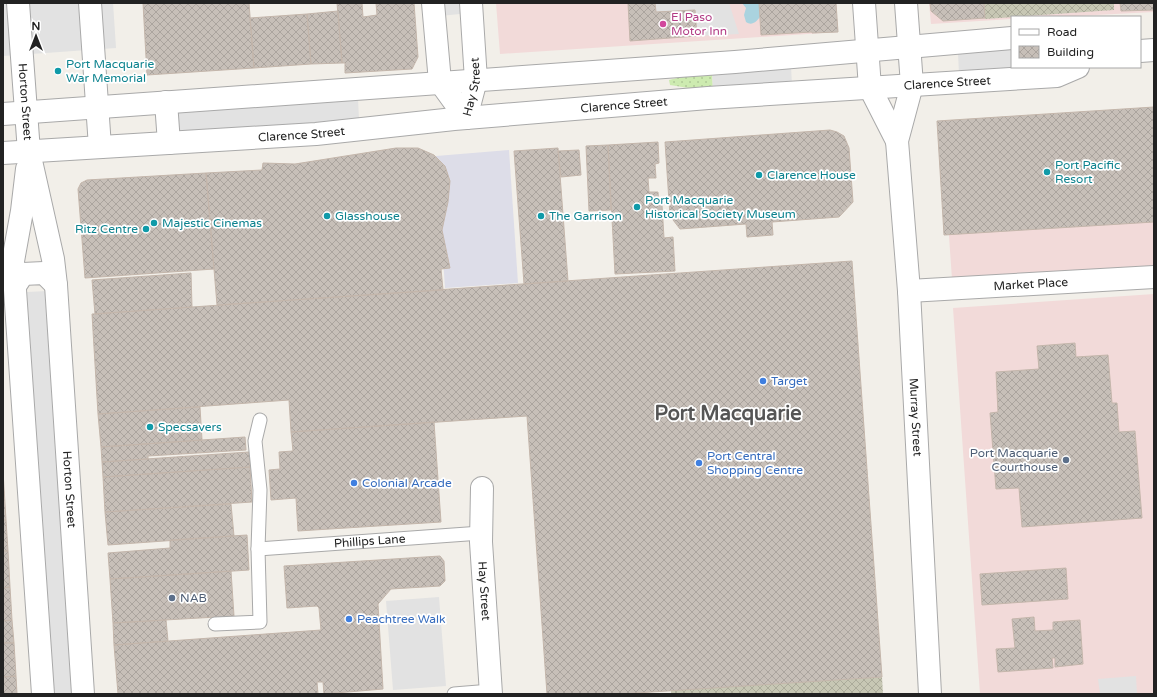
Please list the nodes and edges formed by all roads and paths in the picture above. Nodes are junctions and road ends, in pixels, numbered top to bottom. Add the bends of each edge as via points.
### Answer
1 (18, 3) edge
2 (90, 3) edge
3 (433, 3) edge
4 (471, 3) edge
5 (864, 3) edge
6 (906, 3) edge
7 (1011, 38) edge
8 (909, 47) junction
9 (1154, 50) edge
10 (867, 51) junction
11 (1141, 51) edge
12 (1076, 68) edge
13 (476, 80) junction
14 (440, 82) junction
15 (912, 85) junction
16 (870, 88) junction
17 (166, 102) junction
18 (96, 107) junction
19 (26, 112) junction
20 (3, 114) edge
21 (466, 118) junction
22 (897, 141) junction
23 (169, 143) junction
24 (100, 147) junction
25 (29, 152) junction
26 (3, 153) edge
27 (1154, 278) edge
28 (56, 285) junction
29 (15, 286) junction
30 (909, 291) junction
31 (260, 420) dead end
32 (482, 488) dead end
33 (481, 533) junction
34 (258, 549) junction
35 (215, 624) dead end
36 (491, 692) edge
37 (43, 694) edge
38 (83, 694) edge
39 (454, 694) edge
40 (930, 694) edge

1 - 19 street, Horton Street
2 - 18 street
3 - 14 street
4 - 13 street, Hay Street
5 - 10 street, Murray Street
6 - 8 street, Murray Street
7 - 8 street
8 - 10 street
8 - 15 street, Murray Street
9 - 11 street
10 - 13 street
10 - 16 street, Murray Street
12 - 15 street, Clarence Street via 1057,76
13 - 14 street
13 - 21 street, Hay Street
14 - 17 street
14 - 21 street, Hay Street
15 - 16 street, Clarence Street
15 - 22 street, Murray Street
16 - 21 street, Clarence Street via 708,98
16 - 22 street, Murray Street
17 - 18 street
17 - 23 street
18 - 19 street
18 - 24 street
19 - 20 street
19 - 25 street, Horton Street
21 - 23 street, Clarence Street via 316,134
22 - 30 street, Murray Street
23 - 24 street, Clarence Street
24 - 25 street, Clarence Street
25 - 26 street, Clarence Street
25 - 28 street, Horton Street via 53,259
25 - 29 street, Horton Street via 13,261
27 - 30 street, Market Place
28 - 29 street via 44,274 23,274
28 - 38 street, Horton Street
29 - 37 street, Horton Street
30 - 40 street, Murray Street
31 - 34 lane via 255,441 260,490
32 - 33 street, Hay Street
33 - 34 lane, Phillips Lane
33 - 36 street, Hay Street
34 - 35 lane via 260,622
36 - 39 lane

